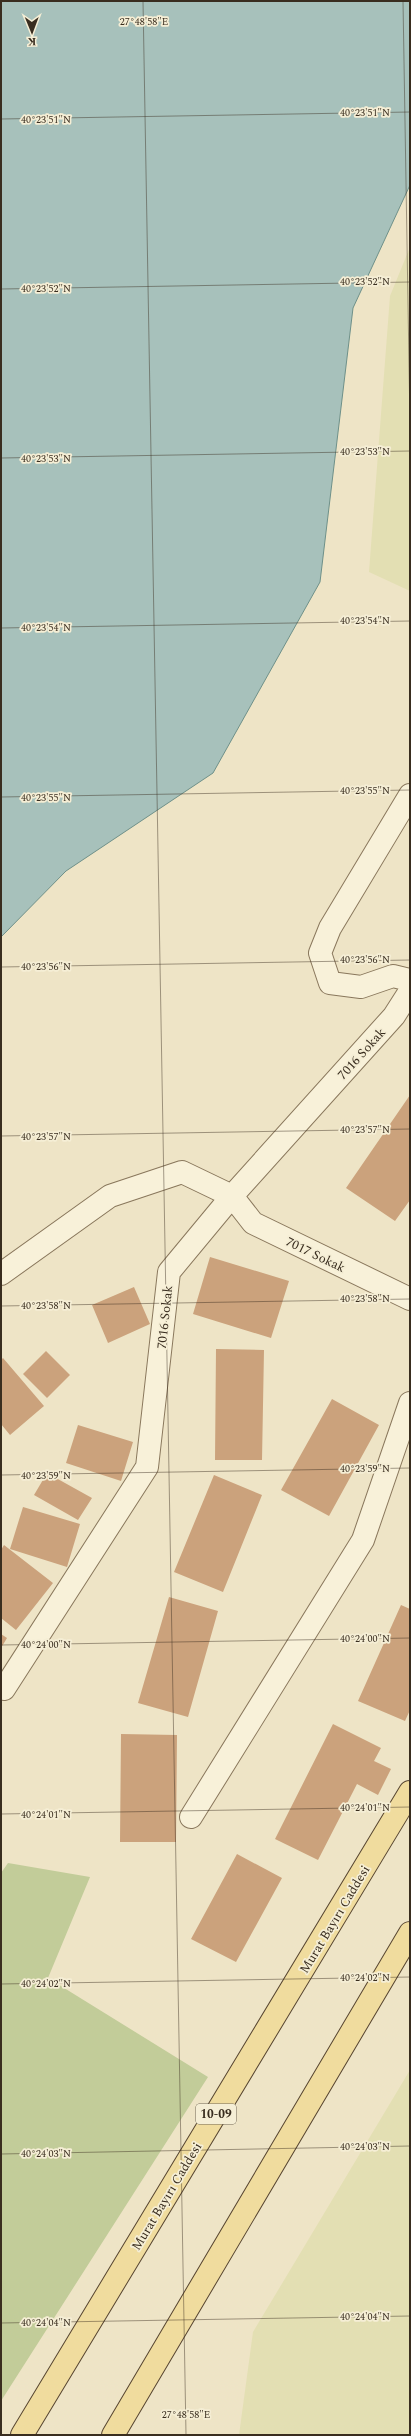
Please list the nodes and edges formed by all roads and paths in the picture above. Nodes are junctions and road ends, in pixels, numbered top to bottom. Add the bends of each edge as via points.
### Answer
1 (410, 795) edge
2 (410, 980) edge
3 (410, 991) edge
4 (232, 1196) junction
5 (1, 1274) edge
6 (410, 1299) edge
7 (410, 1403) edge
8 (4, 1689) dead end
9 (410, 1792) edge
10 (191, 1817) dead end
11 (410, 1933) edge
12 (22, 2435) edge
13 (113, 2435) edge

1 - 2 street via 332,923 320,954 330,983 361,987 393,976
3 - 4 street, 7016 Sokak via 394,1016
4 - 5 street via 182,1172 110,1196
4 - 6 street, 7017 Sokak via 253,1223
4 - 8 street, 7016 Sokak via 169,1272 147,1467
7 - 10 street via 364,1540
9 - 12 main road, Murat Bayırı Caddesi / 10-09
11 - 13 main road

